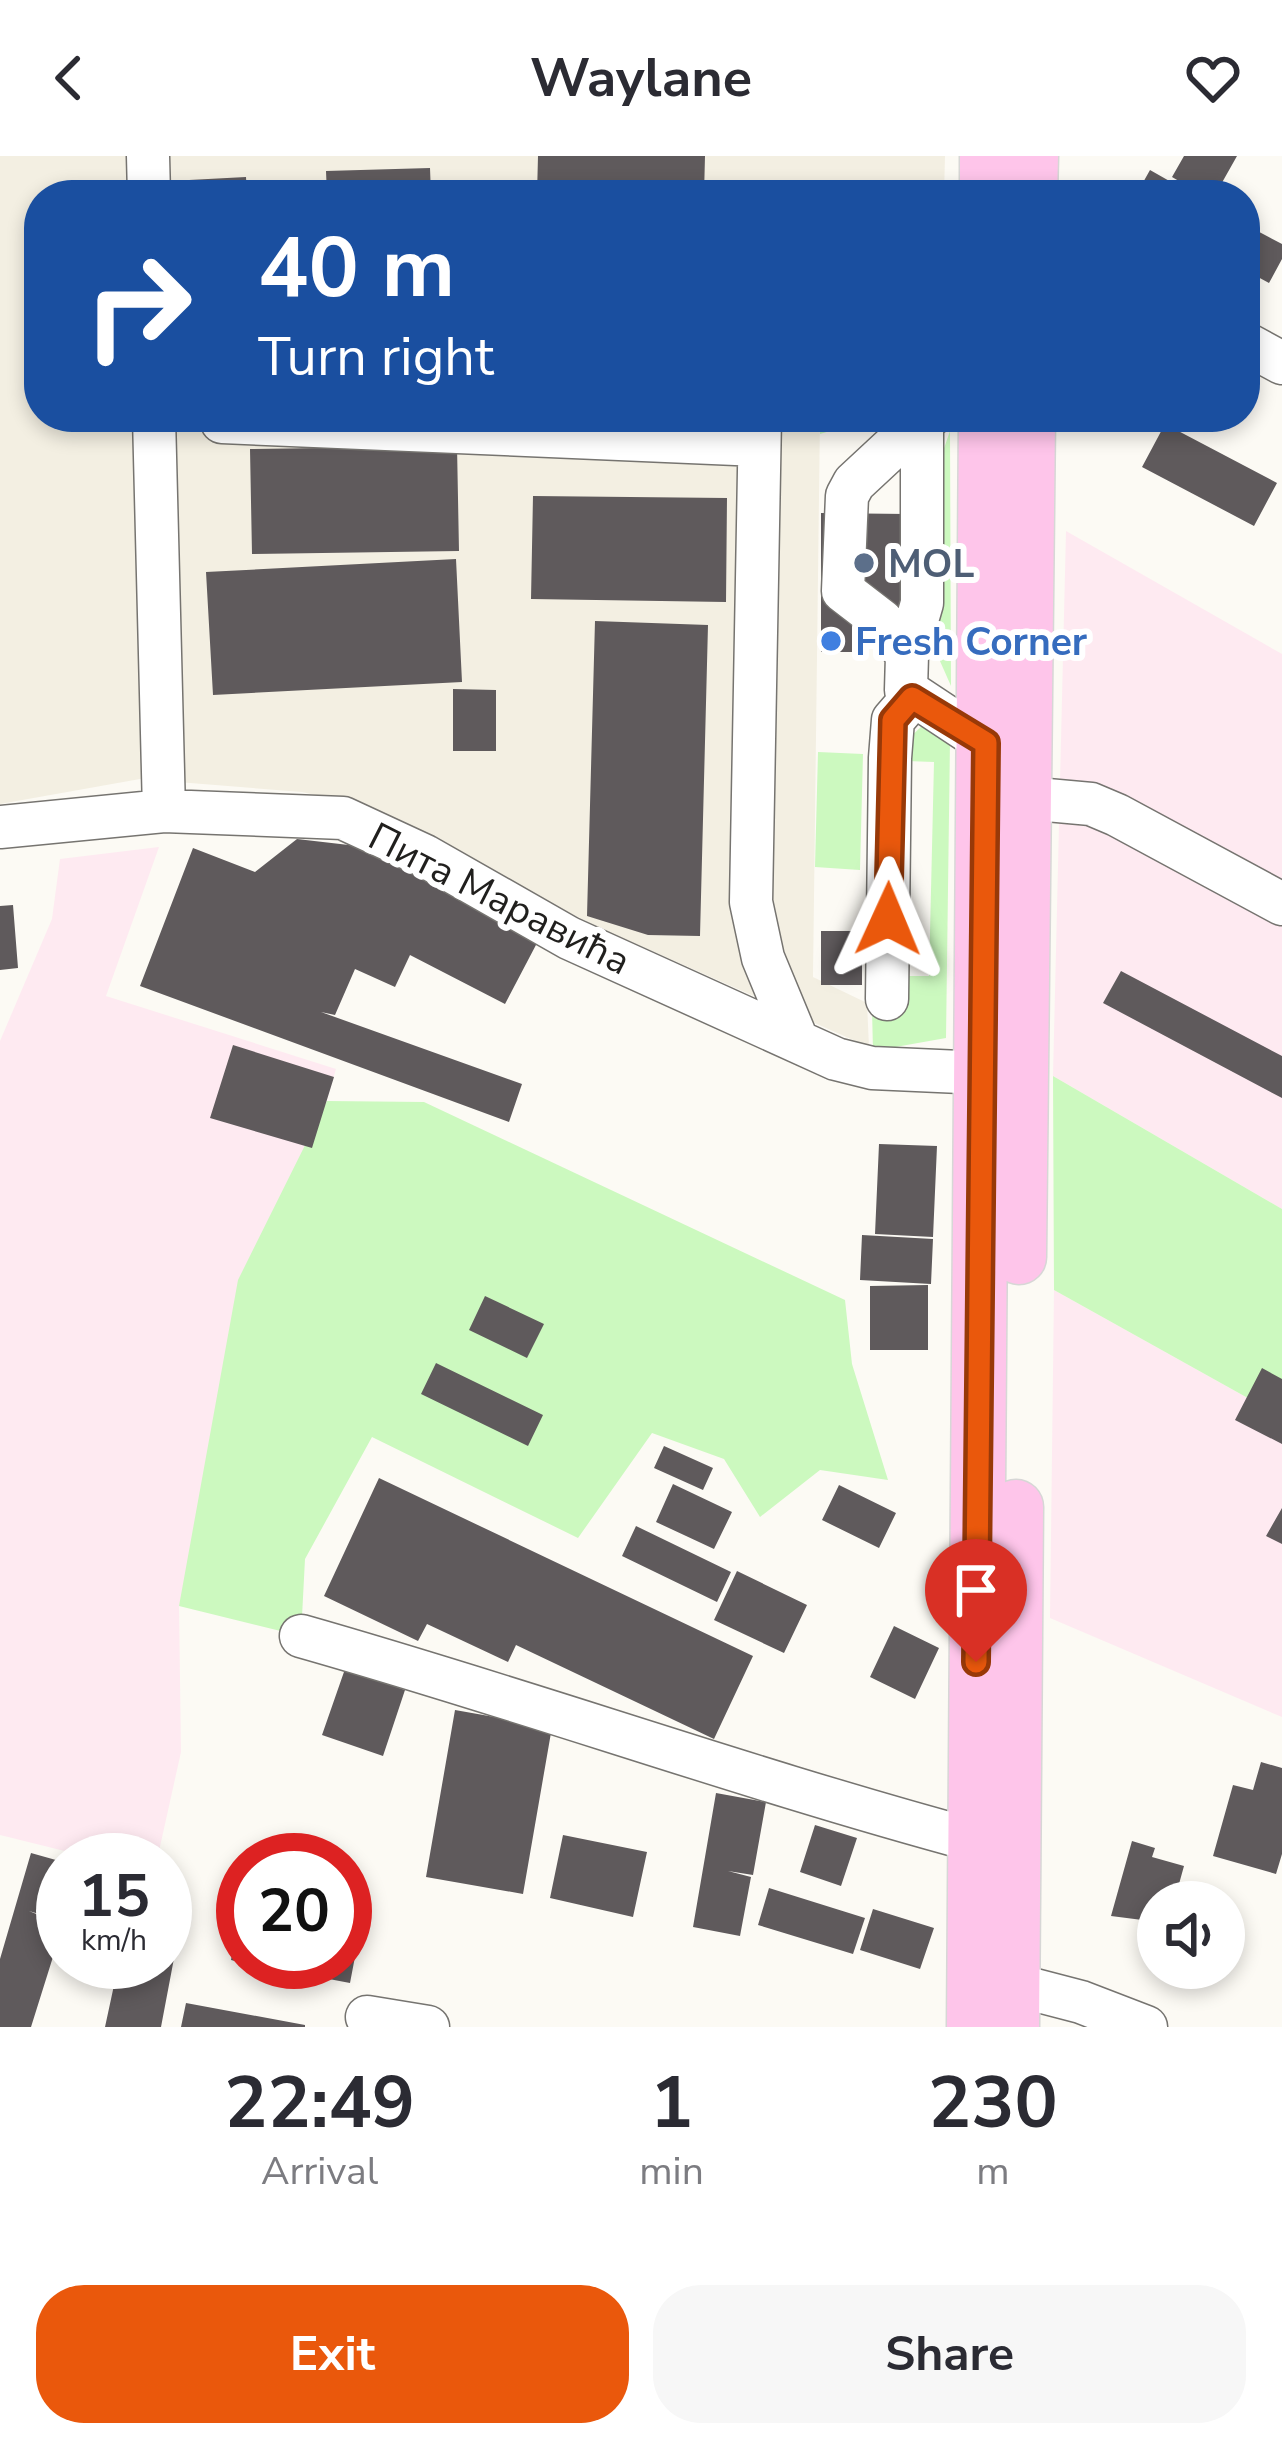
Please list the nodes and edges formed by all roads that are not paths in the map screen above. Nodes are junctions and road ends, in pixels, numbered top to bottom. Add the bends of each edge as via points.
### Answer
1 (154, 432) edge
2 (759, 432) edge
3 (986, 432) edge
4 (1028, 432) edge
5 (905, 437) edge
6 (890, 634) junction
7 (912, 698) junction
8 (986, 743) junction
9 (1025, 798) junction
10 (164, 811) junction
11 (0, 827) edge
12 (1282, 904) edge
13 (887, 999) dead end
14 (796, 1040) junction
15 (983, 1073) junction
16 (302, 1636) dead end
17 (973, 1840) junction
18 (1012, 2006) edge
19 (367, 2017) dead end
20 (428, 2027) edge
21 (974, 2027) edge
22 (1146, 2027) edge

1 - 10 street
2 - 14 street via 751,902
3 - 8 main road
4 - 9 main road
5 - 6 street
5 - 6 street via 922,603
6 - 7 street
7 - 8 street
7 - 13 street via 893,720
8 - 15 main road
9 - 12 street via 1117,814
9 - 18 main road
10 - 11 street, Пита Маравића
10 - 14 street, Пита Маравића via 343,818 569,938
14 - 15 street, Пита Маравића via 872,1068
15 - 17 main road
16 - 17 street via 511,1695 800,1794
17 - 21 main road
18 - 22 street via 1081,2002
19 - 20 street

